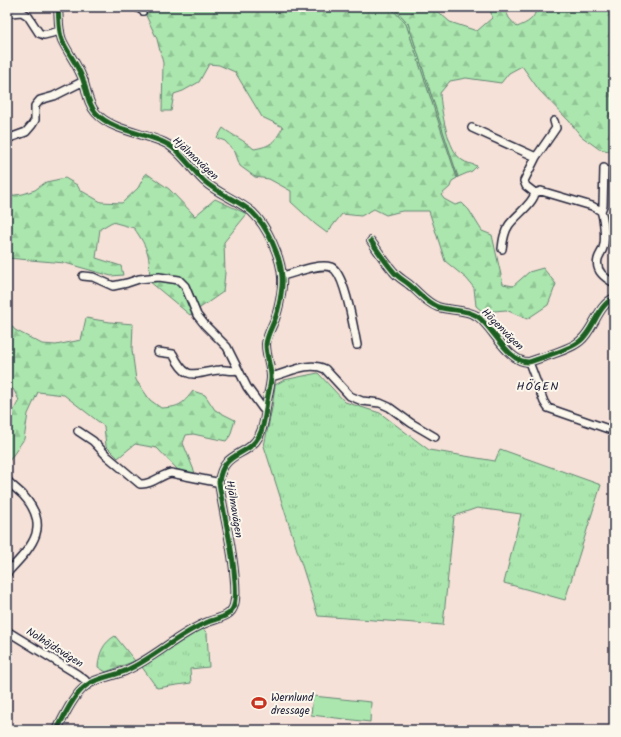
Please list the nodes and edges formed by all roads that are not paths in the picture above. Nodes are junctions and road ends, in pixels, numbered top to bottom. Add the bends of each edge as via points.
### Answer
1 (58, 7) edge
2 (7, 15) edge
3 (60, 31) junction
4 (84, 81) junction
5 (554, 121) dead end
6 (472, 128) dead end
7 (7, 139) edge
8 (536, 157) junction
9 (604, 168) dead end
10 (535, 193) junction
11 (601, 211) junction
12 (371, 241) dead end
13 (502, 249) dead end
14 (82, 276) dead end
15 (282, 276) junction
16 (614, 283) edge
17 (614, 298) edge
18 (357, 345) dead end
19 (158, 352) dead end
20 (529, 362) junction
21 (238, 370) junction
22 (271, 377) junction
23 (266, 409) junction
24 (78, 431) dead end
25 (614, 431) edge
26 (435, 437) dead end
27 (7, 480) edge
28 (219, 482) junction
29 (7, 573) edge
30 (7, 631) edge
31 (88, 685) junction
32 (57, 730) edge

1 - 3 street, Hjälmavägen
2 - 3 street via 22,12 44,35
3 - 4 street, Hjälmavägen
4 - 7 street via 59,94 40,100 35,106 35,120 32,125 26,132
4 - 15 street, Hjälmavägen via 90,104 103,119 167,143 203,180 252,213 262,224 275,248
5 - 8 street via 556,128
6 - 8 street
8 - 10 street via 524,181
9 - 11 street
10 - 11 street via 541,191
10 - 13 street via 533,200 508,226
11 - 16 street via 604,241 598,267 601,275
12 - 20 street, Högenvägen via 393,272 423,298 438,307 465,311 479,317 511,354 519,360
14 - 21 street via 93,277 113,286 127,284 139,278 179,280 185,286 197,315 227,348
15 - 18 street via 321,267 331,267 336,271 343,283
15 - 22 street, Hjälmavägen via 278,308 266,344
17 - 20 street, Högenvägen via 607,303 581,341 574,346
19 - 21 street via 173,354 180,366 189,374
20 - 25 street, Högenvägen via 548,408
21 - 23 street via 259,404
22 - 23 street, Hjälmavägen
22 - 26 street via 305,367 320,367 325,369 350,396 389,407
23 - 28 street, Hjälmavägen via 265,421 258,437 252,445 224,464
24 - 28 street, Hjälmavägen via 93,441 140,484 149,484 171,472
27 - 29 street via 31,505 38,524 29,549
28 - 31 street, Hjälmavägen via 235,582 231,612 196,628 133,667
30 - 31 street, Nolhöjdsvägen via 78,674
31 - 32 street, Hjälmavägen via 69,708

